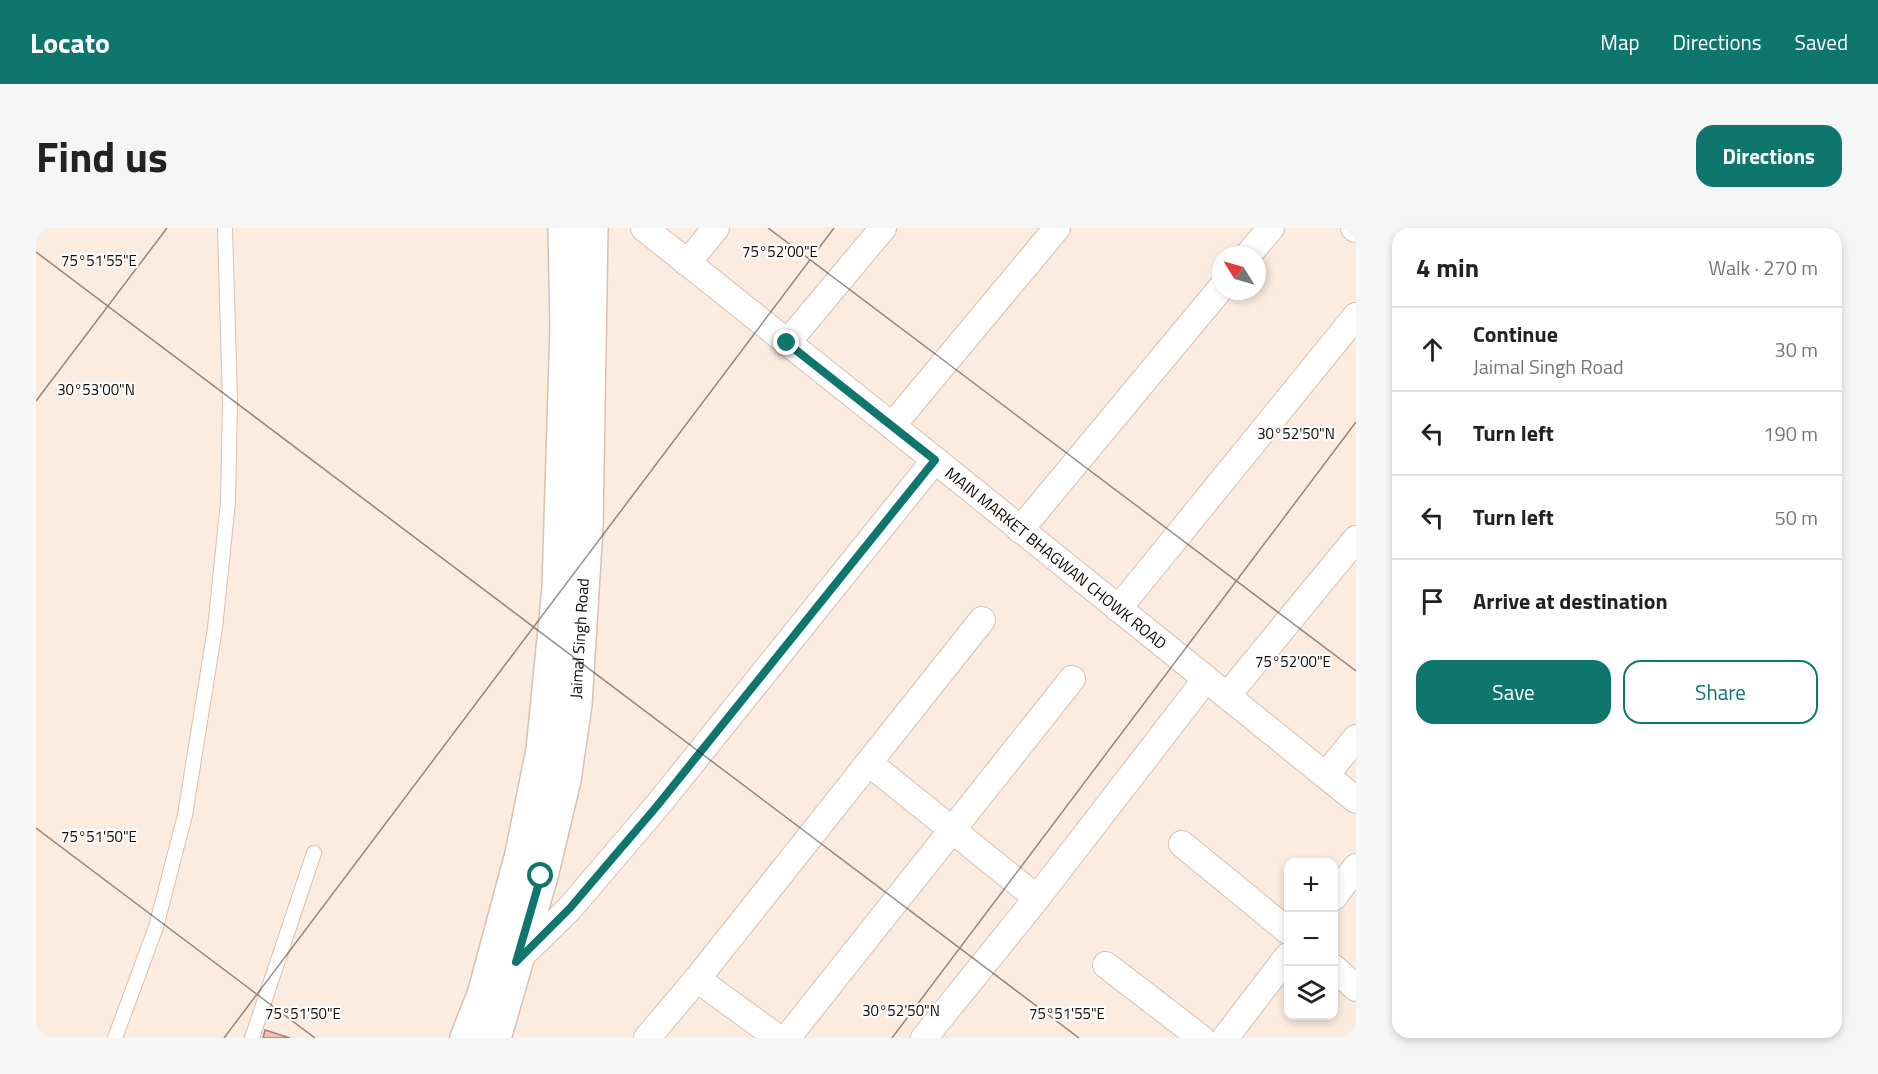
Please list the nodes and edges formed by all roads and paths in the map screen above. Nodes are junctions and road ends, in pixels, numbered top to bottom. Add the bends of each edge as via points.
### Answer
1 (225, 228) edge
2 (565, 228) edge
3 (591, 228) edge
4 (644, 228) edge
5 (716, 228) edge
6 (883, 228) edge
7 (1057, 228) edge
8 (1271, 228) edge
9 (1256, 246) edge
10 (687, 262) junction
11 (1212, 299) edge
12 (1356, 316) edge
13 (787, 343) junction
14 (892, 426) junction
15 (935, 460) junction
16 (1020, 530) junction
17 (1356, 539) edge
18 (1118, 609) junction
19 (982, 620) dead end
20 (1072, 679) dead end
21 (1206, 679) junction
22 (1227, 696) junction
23 (1356, 738) edge
24 (869, 763) junction
25 (1326, 775) junction
26 (1356, 800) edge
27 (953, 830) junction
28 (1182, 844) dead end
29 (314, 853) dead end
30 (1356, 867) edge
31 (1338, 892) edge
32 (1037, 898) junction
33 (1284, 928) edge
34 (1284, 961) edge
35 (516, 962) junction
36 (1106, 966) dead end
37 (1338, 972) edge
38 (697, 979) junction
39 (1356, 988) edge
40 (491, 1036) edge
41 (116, 1038) edge
42 (252, 1038) edge
43 (647, 1038) edge
44 (778, 1038) edge
45 (787, 1038) edge
46 (924, 1038) edge
47 (1201, 1038) edge
48 (1225, 1038) edge

1 - 41 lane via 230,390 228,491 214,628 185,815 156,927
2 - 40 street via 567,327 559,588 543,750 522,854 484,995
3 - 35 street, Jaimal Singh Road via 586,527 575,704 564,780
4 - 10 street, MAIN MARKET BHAGWAN CHOWK ROAD
5 - 10 street
6 - 13 street
7 - 14 street
8 - 9 street
10 - 13 street, MAIN MARKET BHAGWAN CHOWK ROAD
11 - 16 street
12 - 18 street
13 - 14 street, MAIN MARKET BHAGWAN CHOWK ROAD
14 - 15 street, MAIN MARKET BHAGWAN CHOWK ROAD
15 - 16 street, MAIN MARKET BHAGWAN CHOWK ROAD
15 - 35 street via 657,806 570,908
16 - 18 street, MAIN MARKET BHAGWAN CHOWK ROAD
17 - 22 street
18 - 21 street, MAIN MARKET BHAGWAN CHOWK ROAD
19 - 24 street
20 - 27 street
21 - 22 street, MAIN MARKET BHAGWAN CHOWK ROAD
21 - 32 street
22 - 25 street, MAIN MARKET BHAGWAN CHOWK ROAD
23 - 25 street
24 - 27 street
24 - 38 street
25 - 26 street, MAIN MARKET BHAGWAN CHOWK ROAD
27 - 32 street
27 - 45 street
28 - 33 street
29 - 42 lane
30 - 31 street
32 - 46 street
34 - 48 street
35 - 40 street, Jaimal Singh Road
36 - 47 street
37 - 39 street
38 - 43 street
38 - 44 street

